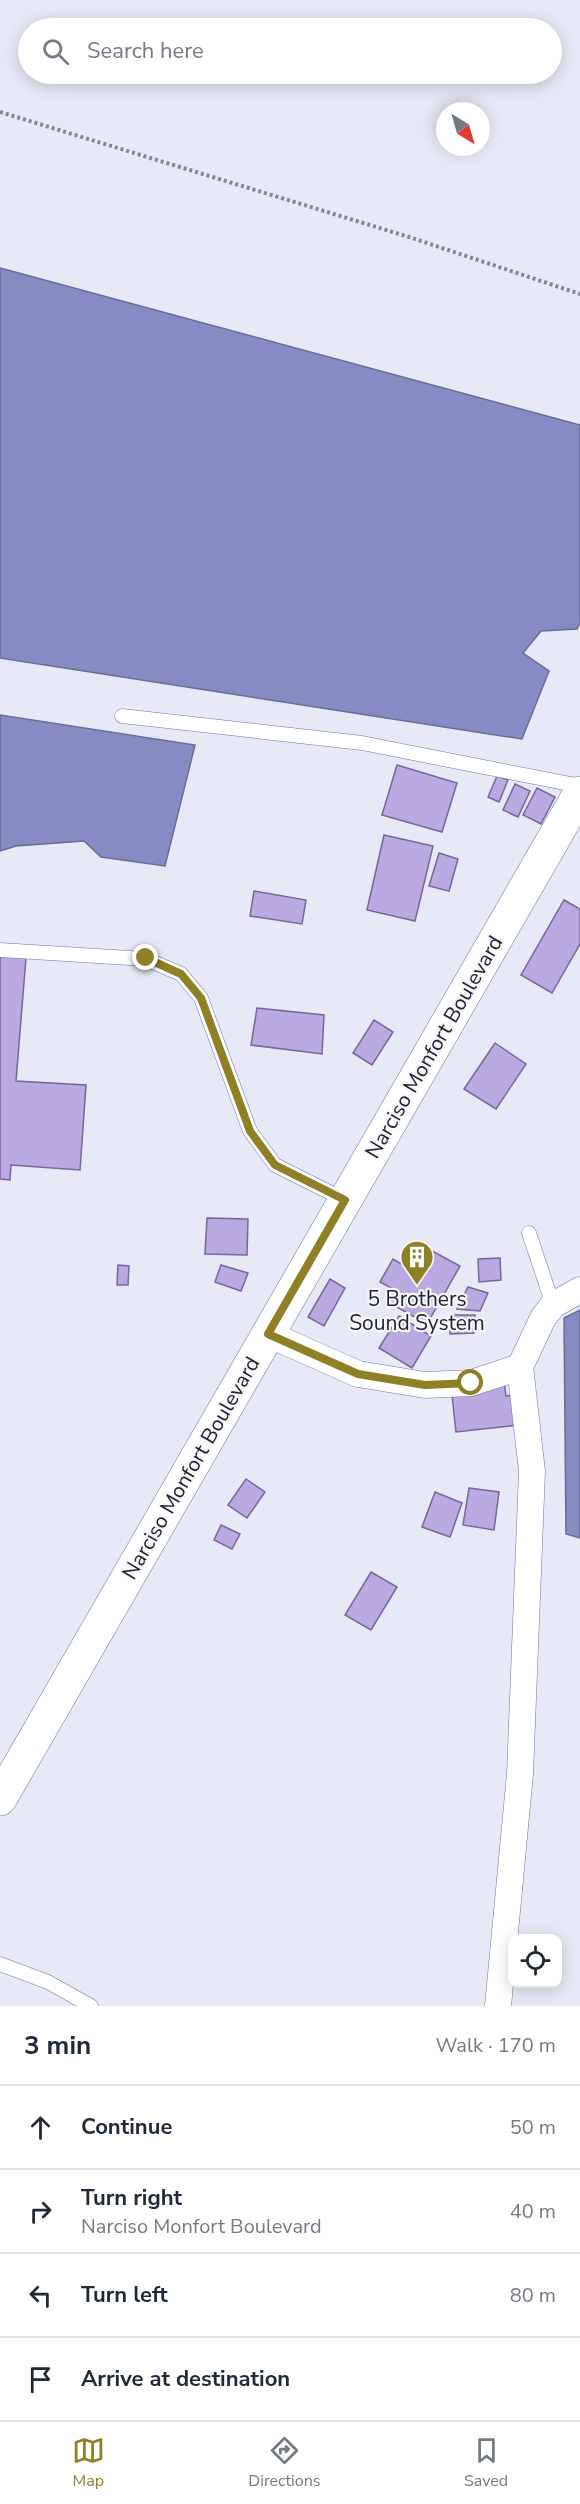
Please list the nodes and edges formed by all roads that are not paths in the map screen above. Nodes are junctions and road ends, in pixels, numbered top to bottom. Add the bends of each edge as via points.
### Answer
1 (122, 716) dead end
2 (580, 786) edge
3 (580, 794) edge
4 (0, 950) edge
5 (345, 1200) junction
6 (529, 1233) dead end
7 (580, 1290) edge
8 (553, 1305) junction
9 (268, 1334) junction
10 (520, 1366) junction
11 (0, 1799) edge
12 (0, 1964) edge
13 (91, 2006) edge
14 (498, 2006) edge

1 - 2 lane via 362,742
3 - 5 main road, Narciso Monfort Boulevard
4 - 5 lane via 146,958 181,974 201,998 250,1131 275,1165
5 - 9 main road, Narciso Monfort Boulevard
6 - 8 lane
7 - 8 street
8 - 10 street
9 - 10 street via 358,1374 425,1385 471,1383
9 - 11 main road, Narciso Monfort Boulevard
10 - 14 street via 532,1471 520,1774
12 - 13 lane

